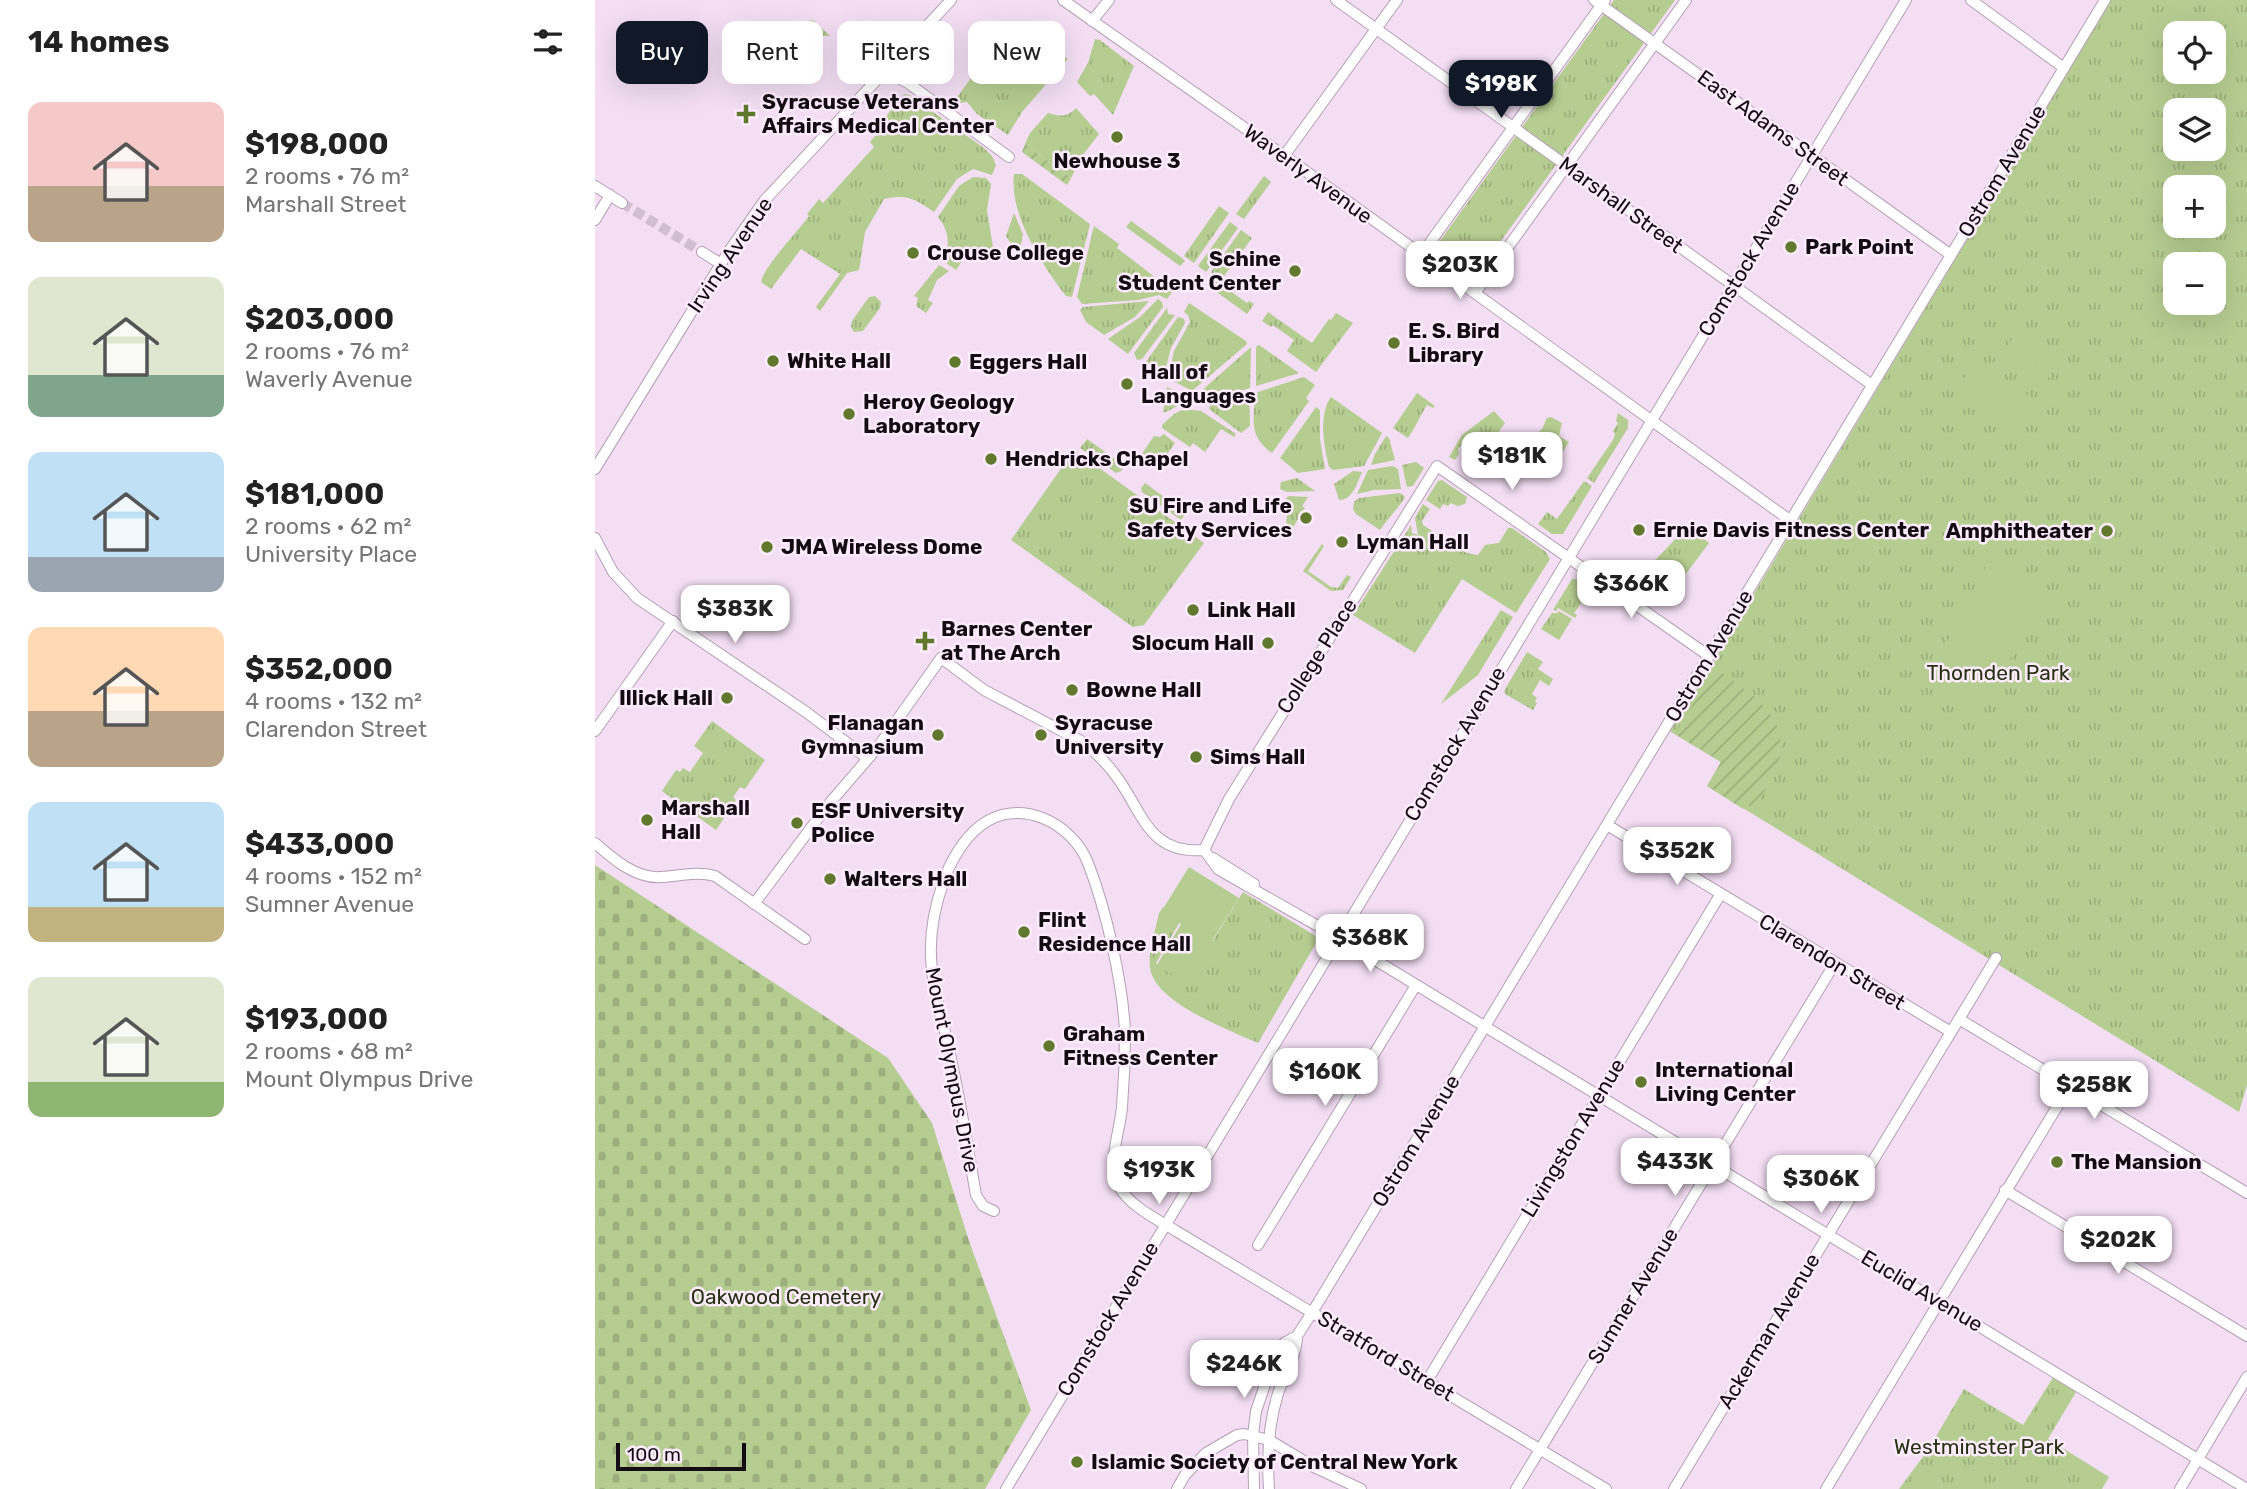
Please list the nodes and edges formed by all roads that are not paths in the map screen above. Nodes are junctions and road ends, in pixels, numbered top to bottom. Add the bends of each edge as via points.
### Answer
1 (951, 0) edge
2 (1063, 0) edge
3 (1109, 0) edge
4 (1336, 0) edge
5 (1397, 0) edge
6 (1686, 0) edge
7 (1906, 0) edge
8 (1971, 0) edge
9 (2105, 0) edge
10 (1601, 2) edge
11 (931, 21) edge
12 (1093, 21) junction
13 (1376, 29) junction
14 (1655, 42) junction
15 (2064, 68) junction
16 (873, 84) edge
17 (909, 84) edge
18 (1515, 128) junction
19 (1811, 155) junction
20 (1285, 156) junction
21 (1009, 157) dead end
22 (1567, 166) junction
23 (595, 186) edge
24 (610, 195) junction
25 (622, 202) tunnel mouth
26 (595, 220) edge
27 (702, 252) tunnel mouth
28 (1421, 255) junction
29 (1951, 255) junction
30 (721, 264) junction
31 (1733, 285) junction
32 (1475, 293) junction
33 (1872, 385) junction
34 (1652, 422) junction
35 (595, 469) edge
36 (1791, 521) junction
37 (595, 541) edge
38 (1569, 558) junction
39 (673, 621) junction
40 (1709, 656) junction
41 (595, 731) edge
42 (867, 758) junction
43 (1607, 825) junction
44 (595, 843) edge
45 (1207, 854) junction
46 (1720, 895) junction
47 (754, 904) junction
48 (1339, 938) junction
49 (805, 939) dead end
50 (1996, 958) dead end
51 (1835, 963) junction
52 (1416, 985) junction
53 (1959, 1019) junction
54 (1485, 1028) junction
55 (1951, 1032) junction
56 (2069, 1087) junction
57 (1599, 1096) junction
58 (1712, 1166) junction
59 (2005, 1190) junction
60 (2247, 1193) edge
61 (994, 1211) dead end
62 (1166, 1224) junction
63 (1827, 1234) junction
64 (1258, 1245) dead end
65 (1938, 1301) junction
66 (1313, 1311) junction
67 (1297, 1336) junction
68 (2247, 1336) edge
69 (2247, 1377) edge
70 (1427, 1381) junction
71 (1253, 1435) junction
72 (1269, 1440) junction
73 (1541, 1448) junction
74 (2199, 1459) junction
75 (1006, 1489) edge
76 (1177, 1489) edge
77 (1254, 1489) edge
78 (1269, 1489) edge
79 (1361, 1489) edge
80 (1516, 1489) edge
81 (1606, 1489) edge
82 (1674, 1489) edge
83 (1826, 1489) edge
84 (2180, 1489) edge
85 (2247, 1489) edge

1 - 11 street, Irving Avenue
2 - 12 street, Waverly Avenue
3 - 12 street
4 - 13 street, Marshall Street
5 - 13 street
6 - 14 street
7 - 19 street, Comstock Avenue
8 - 15 street
9 - 15 street, Ostrom Avenue
10 - 14 street, East Adams Street
10 - 18 street
12 - 20 street, Waverly Avenue
13 - 18 street, Marshall Street
13 - 20 street
14 - 19 street, East Adams Street
14 - 22 street
15 - 29 street, Ostrom Avenue
16 - 30 street, Irving Avenue via 764,201
17 - 21 street
18 - 22 street, Marshall Street
18 - 28 street
19 - 29 street, East Adams Street
19 - 31 street, Comstock Avenue
20 - 28 street, Waverly Avenue
22 - 31 street, Marshall Street
22 - 32 street
23 - 24 street
24 - 25 street
24 - 26 street
27 - 30 street
28 - 32 street, Waverly Avenue
29 - 33 street, Ostrom Avenue
30 - 35 street, Irving Avenue
31 - 33 street, Marshall Street
31 - 34 street, Comstock Avenue
32 - 34 street, Waverly Avenue
33 - 36 street, Ostrom Avenue
34 - 36 street, Waverly Avenue
34 - 38 street, Comstock Avenue
36 - 40 street, Ostrom Avenue
37 - 39 street via 623,585
38 - 40 street
38 - 45 street, College Place via 1437,466 1229,799
38 - 48 street, Comstock Avenue
39 - 41 street
39 - 42 street
40 - 43 street, Ostrom Avenue
42 - 45 street via 941,658 984,690 1094,750 1119,780 1151,833 1184,850
42 - 47 street
43 - 46 street, Clarendon Street
43 - 54 street, Ostrom Avenue
44 - 47 street via 638,874 715,876
45 - 48 street, Euclid Avenue
46 - 51 street, Clarendon Street
46 - 57 street, Livingston Avenue
47 - 49 street
48 - 52 street, Euclid Avenue
48 - 62 street, Comstock Avenue
50 - 53 street, Ackerman Avenue
51 - 55 street, Clarendon Street
51 - 58 street, Sumner Avenue
52 - 54 street, Euclid Avenue
52 - 64 street
53 - 55 street, Ackerman Avenue
53 - 56 street
54 - 57 street, Euclid Avenue
54 - 66 street, Ostrom Avenue
55 - 63 street, Ackerman Avenue
56 - 59 street
56 - 60 street
57 - 58 street, Euclid Avenue
57 - 70 street, Livingston Avenue
58 - 63 street, Euclid Avenue
58 - 73 street, Sumner Avenue
59 - 65 street
59 - 68 street
61 - 62 street, Mount Olympus Drive via 983,1206 976,1195 933,983 930,939 943,882 968,838 995,818 1027,814 1056,824 1073,838 1098,889 1125,1031 1114,1170 1123,1192
62 - 66 street, Stratford Street
62 - 75 street, Comstock Avenue
63 - 65 street, Euclid Avenue
63 - 82 street, Ackerman Avenue
65 - 74 street, Euclid Avenue
65 - 83 street
66 - 67 street, Ostrom Avenue
66 - 70 street, Stratford Street
67 - 71 street via 1285,1343 1269,1373
67 - 72 street via 1297,1348 1276,1399
69 - 74 street
70 - 73 street, Stratford Street
71 - 72 street
71 - 76 street via 1237,1435 1206,1453
71 - 77 street
72 - 78 street
72 - 79 street
73 - 80 street, Sumner Avenue
73 - 81 street, Stratford Street
74 - 84 street
74 - 85 street, Euclid Avenue

